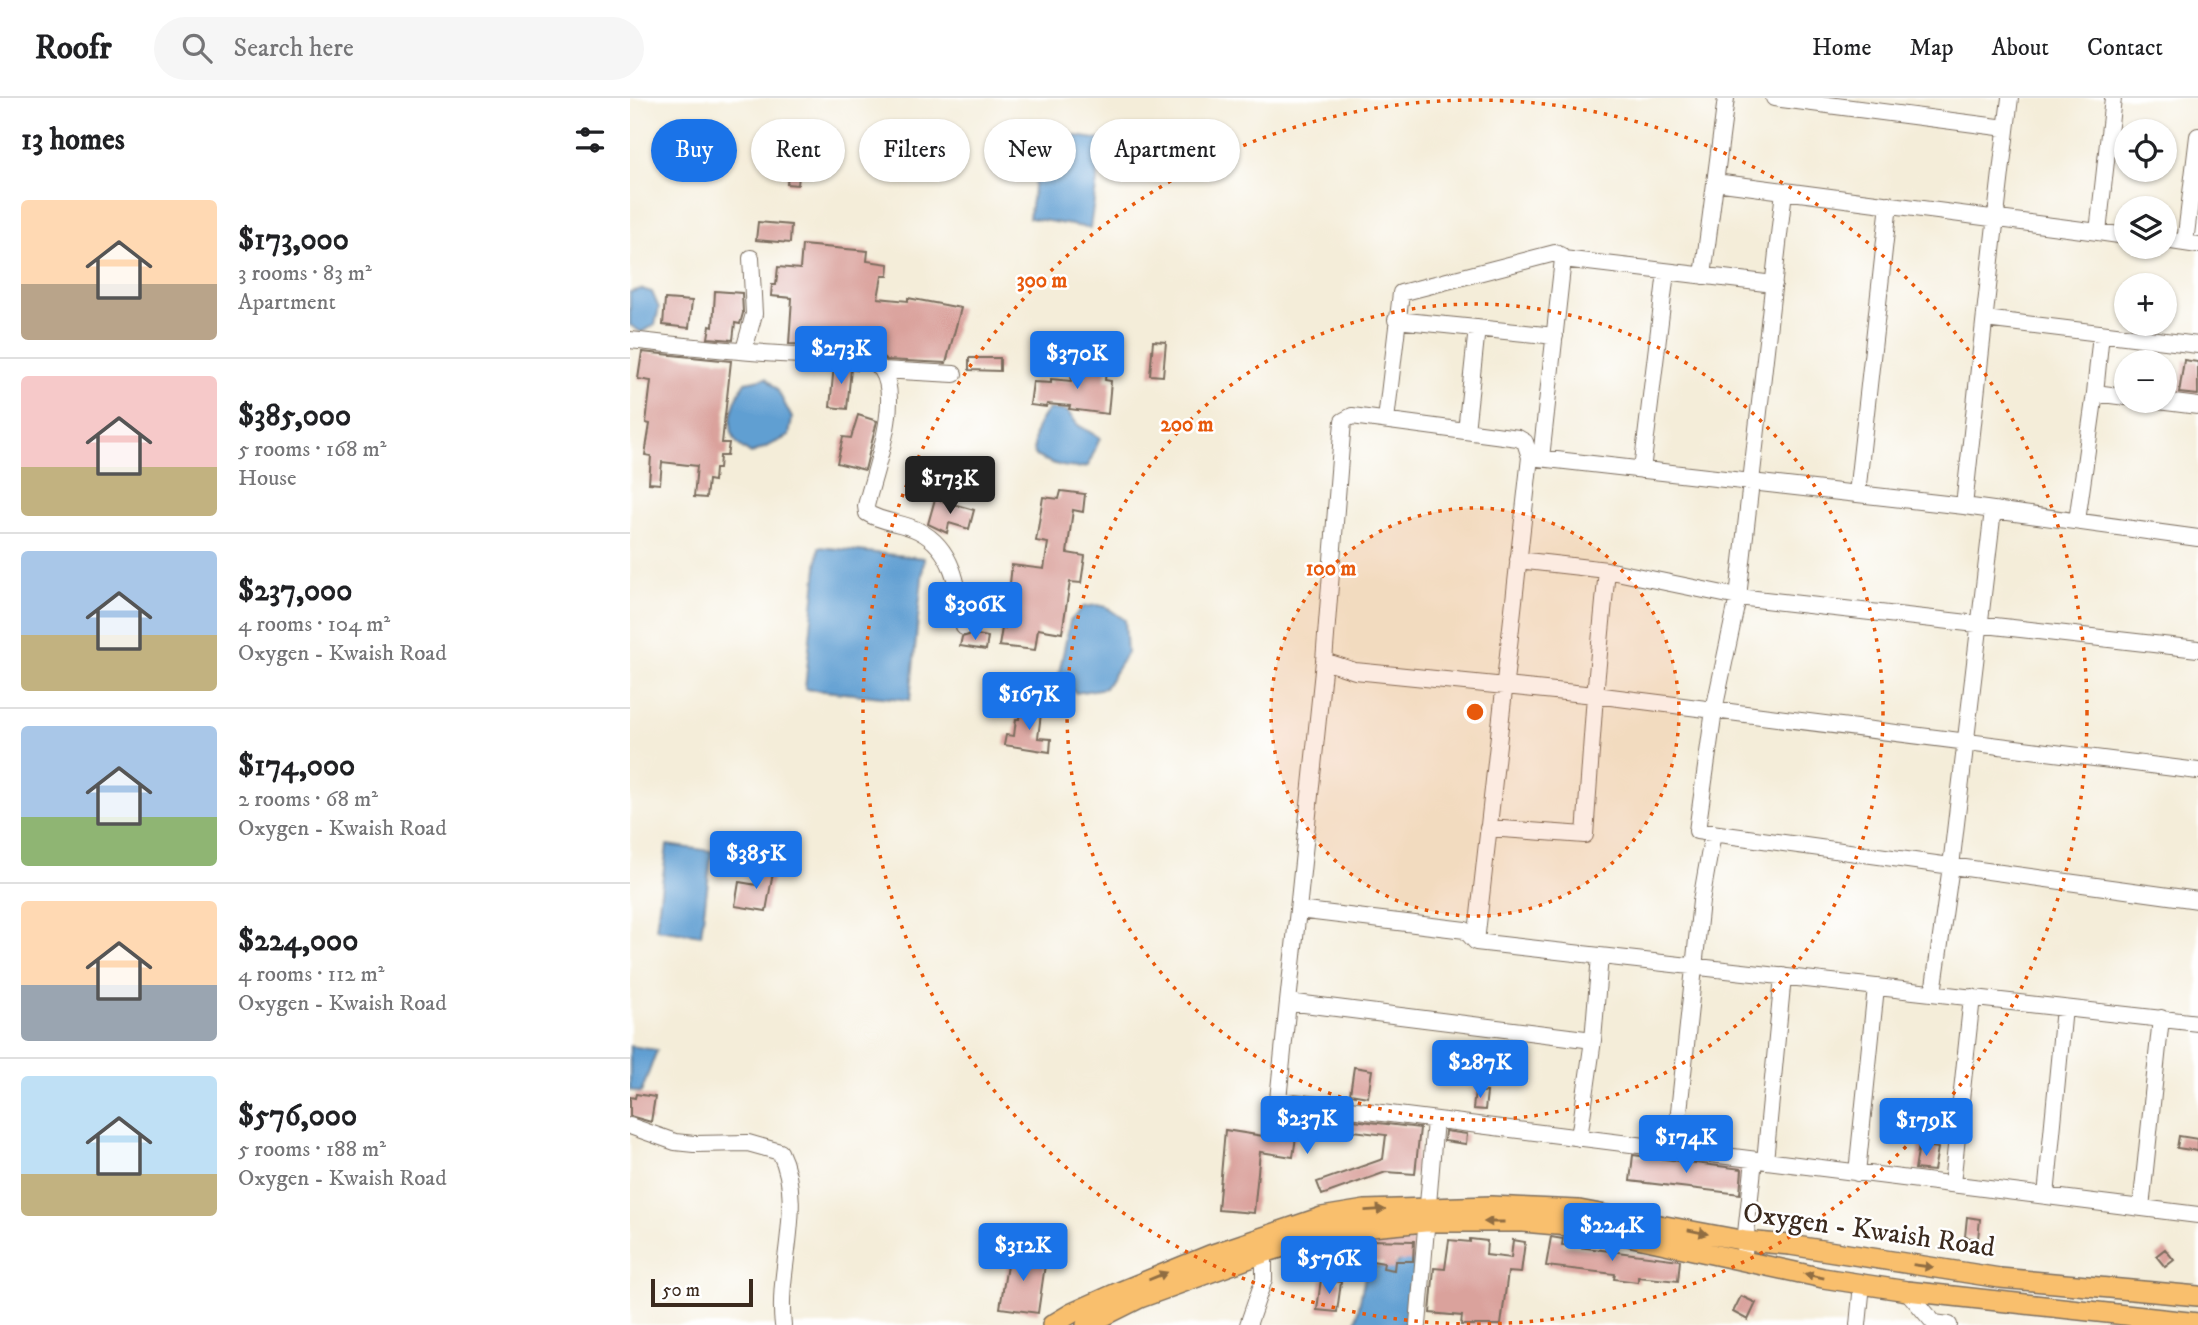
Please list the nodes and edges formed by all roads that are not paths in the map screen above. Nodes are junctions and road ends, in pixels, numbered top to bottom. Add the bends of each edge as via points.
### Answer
1 (1726, 98) edge
2 (1774, 98) edge
3 (2010, 98) edge
4 (2113, 98) edge
5 (2006, 128) junction
6 (2198, 136) edge
7 (1715, 182) junction
8 (1784, 191) junction
9 (1889, 204) junction
10 (1997, 218) junction
11 (2098, 232) junction
12 (2114, 234) edge
13 (2191, 244) edge
14 (751, 258) dead end
15 (1563, 259) junction
16 (1666, 272) junction
17 (1703, 276) junction
18 (1774, 284) junction
19 (1985, 319) junction
20 (1396, 320) junction
21 (1477, 328) junction
22 (2101, 333) junction
23 (1555, 336) junction
24 (630, 340) edge
25 (2198, 345) edge
26 (744, 350) junction
27 (882, 370) junction
28 (954, 374) dead end
29 (2095, 393) junction
30 (2114, 395) edge
31 (2177, 403) edge
32 (2198, 406) edge
33 (1386, 420) junction
34 (1466, 431) junction
35 (1536, 458) junction
36 (1642, 470) junction
37 (1751, 482) junction
38 (1857, 494) junction
39 (1964, 506) junction
40 (1993, 510) junction
41 (2077, 522) junction
42 (2198, 538) edge
43 (1518, 560) junction
44 (1607, 570) junction
45 (1738, 597) junction
46 (1980, 624) junction
47 (964, 627) dead end
48 (2198, 649) edge
49 (1324, 661) junction
50 (1505, 685) junction
51 (1595, 695) junction
52 (1714, 710) junction
53 (1966, 742) junction
54 (2198, 771) edge
55 (1489, 828) junction
56 (1713, 833) junction
57 (1951, 866) junction
58 (2198, 900) edge
59 (1298, 910) junction
60 (1476, 942) junction
61 (1600, 956) junction
62 (1693, 966) junction
63 (1783, 976) junction
64 (1876, 987) junction
65 (1933, 993) junction
66 (1972, 997) junction
67 (1288, 1002) junction
68 (2064, 1008) junction
69 (2161, 1018) junction
70 (2198, 1023) edge
71 (1592, 1040) junction
72 (1435, 1120) junction
73 (630, 1126) edge
74 (1579, 1138) junction
75 (1675, 1150) junction
76 (1759, 1160) junction
77 (1857, 1173) junction
78 (1952, 1184) junction
79 (2046, 1196) junction
80 (2141, 1208) junction
81 (1425, 1215) junction
82 (2198, 1215) edge
83 (1746, 1241) junction
84 (1264, 1253) junction
85 (1743, 1261) junction
86 (1862, 1284) junction
87 (1907, 1292) junction
88 (2198, 1296) edge
89 (2106, 1320) edge
90 (2175, 1323) edge
91 (2198, 1323) edge
92 (783, 1325) edge
93 (1052, 1325) edge
94 (1086, 1325) edge
95 (1248, 1325) edge
96 (1418, 1325) edge
97 (1858, 1325) edge
98 (1949, 1325) edge

1 - 7 street
2 - 5 street
3 - 5 street
4 - 11 street
5 - 10 street
6 - 13 street
7 - 8 street
7 - 17 street
8 - 9 street
8 - 18 street
9 - 10 street
9 - 38 street
10 - 11 street
10 - 19 street
11 - 12 street
14 - 26 street via 754,314
15 - 16 street
15 - 20 street via 1555,253 1404,290
15 - 23 street
16 - 17 street
16 - 36 street
17 - 18 street
18 - 37 street
19 - 22 street
19 - 39 street
20 - 21 street
20 - 33 street
21 - 23 street
21 - 34 street
22 - 25 street
22 - 29 street
23 - 35 street
24 - 26 street
26 - 27 street via 867,358
27 - 28 street
27 - 47 street via 890,408 867,513 918,530 936,542 956,574
29 - 30 street
29 - 41 street
31 - 32 street
33 - 34 street
33 - 49 street via 1352,416 1343,421
34 - 35 street via 1518,438
35 - 36 street
35 - 43 street
36 - 37 street
37 - 38 street
37 - 45 street
38 - 39 street
39 - 40 street
40 - 41 street
40 - 46 street
41 - 42 street
43 - 44 street
43 - 50 street
44 - 45 street
44 - 51 street
45 - 46 street
45 - 52 street
46 - 48 street
46 - 53 street
49 - 50 street via 1355,671
49 - 59 street
50 - 51 street
50 - 55 street
51 - 52 street
51 - 55 street via 1585,835
52 - 53 street
52 - 56 street via 1697,831
53 - 54 street
53 - 57 street
55 - 60 street
56 - 57 street
56 - 62 street
57 - 58 street
57 - 65 street
59 - 60 street via 1465,930
59 - 67 street
60 - 61 street
61 - 62 street
61 - 71 street
62 - 63 street
62 - 75 street
63 - 64 street
63 - 76 street
64 - 65 street
64 - 77 street
65 - 66 street
66 - 68 street
66 - 78 street
67 - 71 street
67 - 72 street via 1278,1100
68 - 69 street
68 - 79 street
69 - 70 street
69 - 80 street
71 - 74 street
72 - 74 street
72 - 81 street
73 - 92 street via 675,1142 748,1143 780,1152 790,1189
74 - 75 street
75 - 76 street
76 - 77 street
76 - 83 street
77 - 78 street
78 - 79 street
79 - 80 street
80 - 82 street
81 -> 83 main road, Oxygen - Kwaish Road via 1491,1206 1579,1210
81 - 84 main road, Oxygen - Kwaish Road via 1339,1230
85 -> 81 main road, Oxygen - Kwaish Road via 1591,1228
93 -> 81 main road, Oxygen - Kwaish Road via 1210,1255 1322,1217 1365,1210
81 - 96 street
83 - 85 street
83 -> 88 main road, Oxygen - Kwaish Road via 2000,1278
84 - 94 main road, Oxygen - Kwaish Road via 1140,1298
84 - 95 street via 1264,1279
86 -> 85 main road, Oxygen - Kwaish Road
86 - 87 main road, Oxygen - Kwaish Road
86 - 97 street
87 - 89 main road, Oxygen - Kwaish Road
87 - 98 street via 1934,1323
89 - 90 main road, Oxygen - Kwaish Road
90 - 91 main road, Oxygen - Kwaish Road

